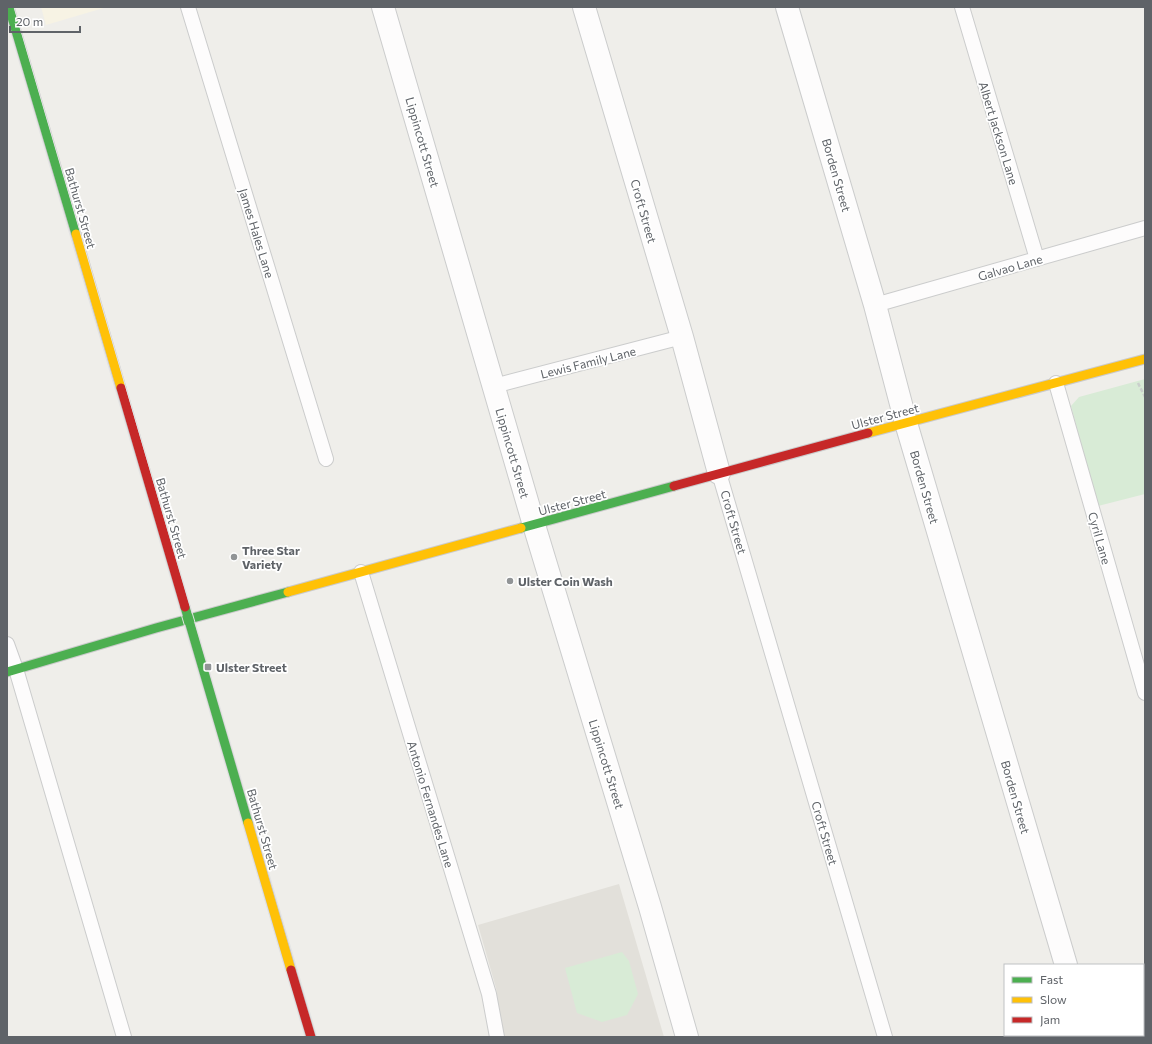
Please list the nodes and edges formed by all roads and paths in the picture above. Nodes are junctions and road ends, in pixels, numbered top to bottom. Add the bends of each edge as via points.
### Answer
1 (9, 7) edge
2 (188, 7) edge
3 (383, 7) edge
4 (584, 7) edge
5 (787, 7) edge
6 (962, 7) edge
7 (1145, 228) edge
8 (1037, 259) junction
9 (875, 305) junction
10 (682, 337) junction
11 (1145, 359) edge
12 (1138, 381) dead end
13 (1056, 383) junction
14 (494, 386) junction
15 (1145, 397) edge
16 (906, 423) junction
17 (326, 459) dead end
18 (719, 474) junction
19 (534, 525) junction
20 (361, 572) junction
21 (189, 619) junction
22 (7, 644) edge
23 (12, 671) edge
24 (1145, 692) edge
25 (1066, 964) edge
26 (124, 1037) edge
27 (311, 1037) edge
28 (497, 1037) edge
29 (687, 1037) edge
30 (885, 1037) edge

1 - 21 street, Bathurst Street
2 - 17 lane, James Hales Lane
3 - 14 street, Lippincott Street
4 - 10 street, Croft Street
5 - 9 street, Borden Street
6 - 8 lane, Albert Jackson Lane
7 - 8 lane, Galvao Lane
8 - 9 lane, Galvao Lane
9 - 16 street, Borden Street
10 - 14 lane, Lewis Family Lane
10 - 18 street, Croft Street
11 - 13 street, Ulster Street
12 - 15 path
13 - 16 street, Ulster Street
13 - 24 lane, Cyril Lane
14 - 19 street, Lippincott Street
16 - 18 street, Ulster Street
16 - 25 street, Borden Street
18 - 19 street, Ulster Street
18 - 30 lane, Croft Street
19 - 20 street, Ulster Street
19 - 29 street, Lippincott Street
20 - 21 street, Ulster Street
20 - 28 lane, Antonio Fernandes Lane via 489,994
21 - 23 street, Ulster Street
21 - 27 street, Bathurst Street
22 - 23 lane
23 - 26 lane

